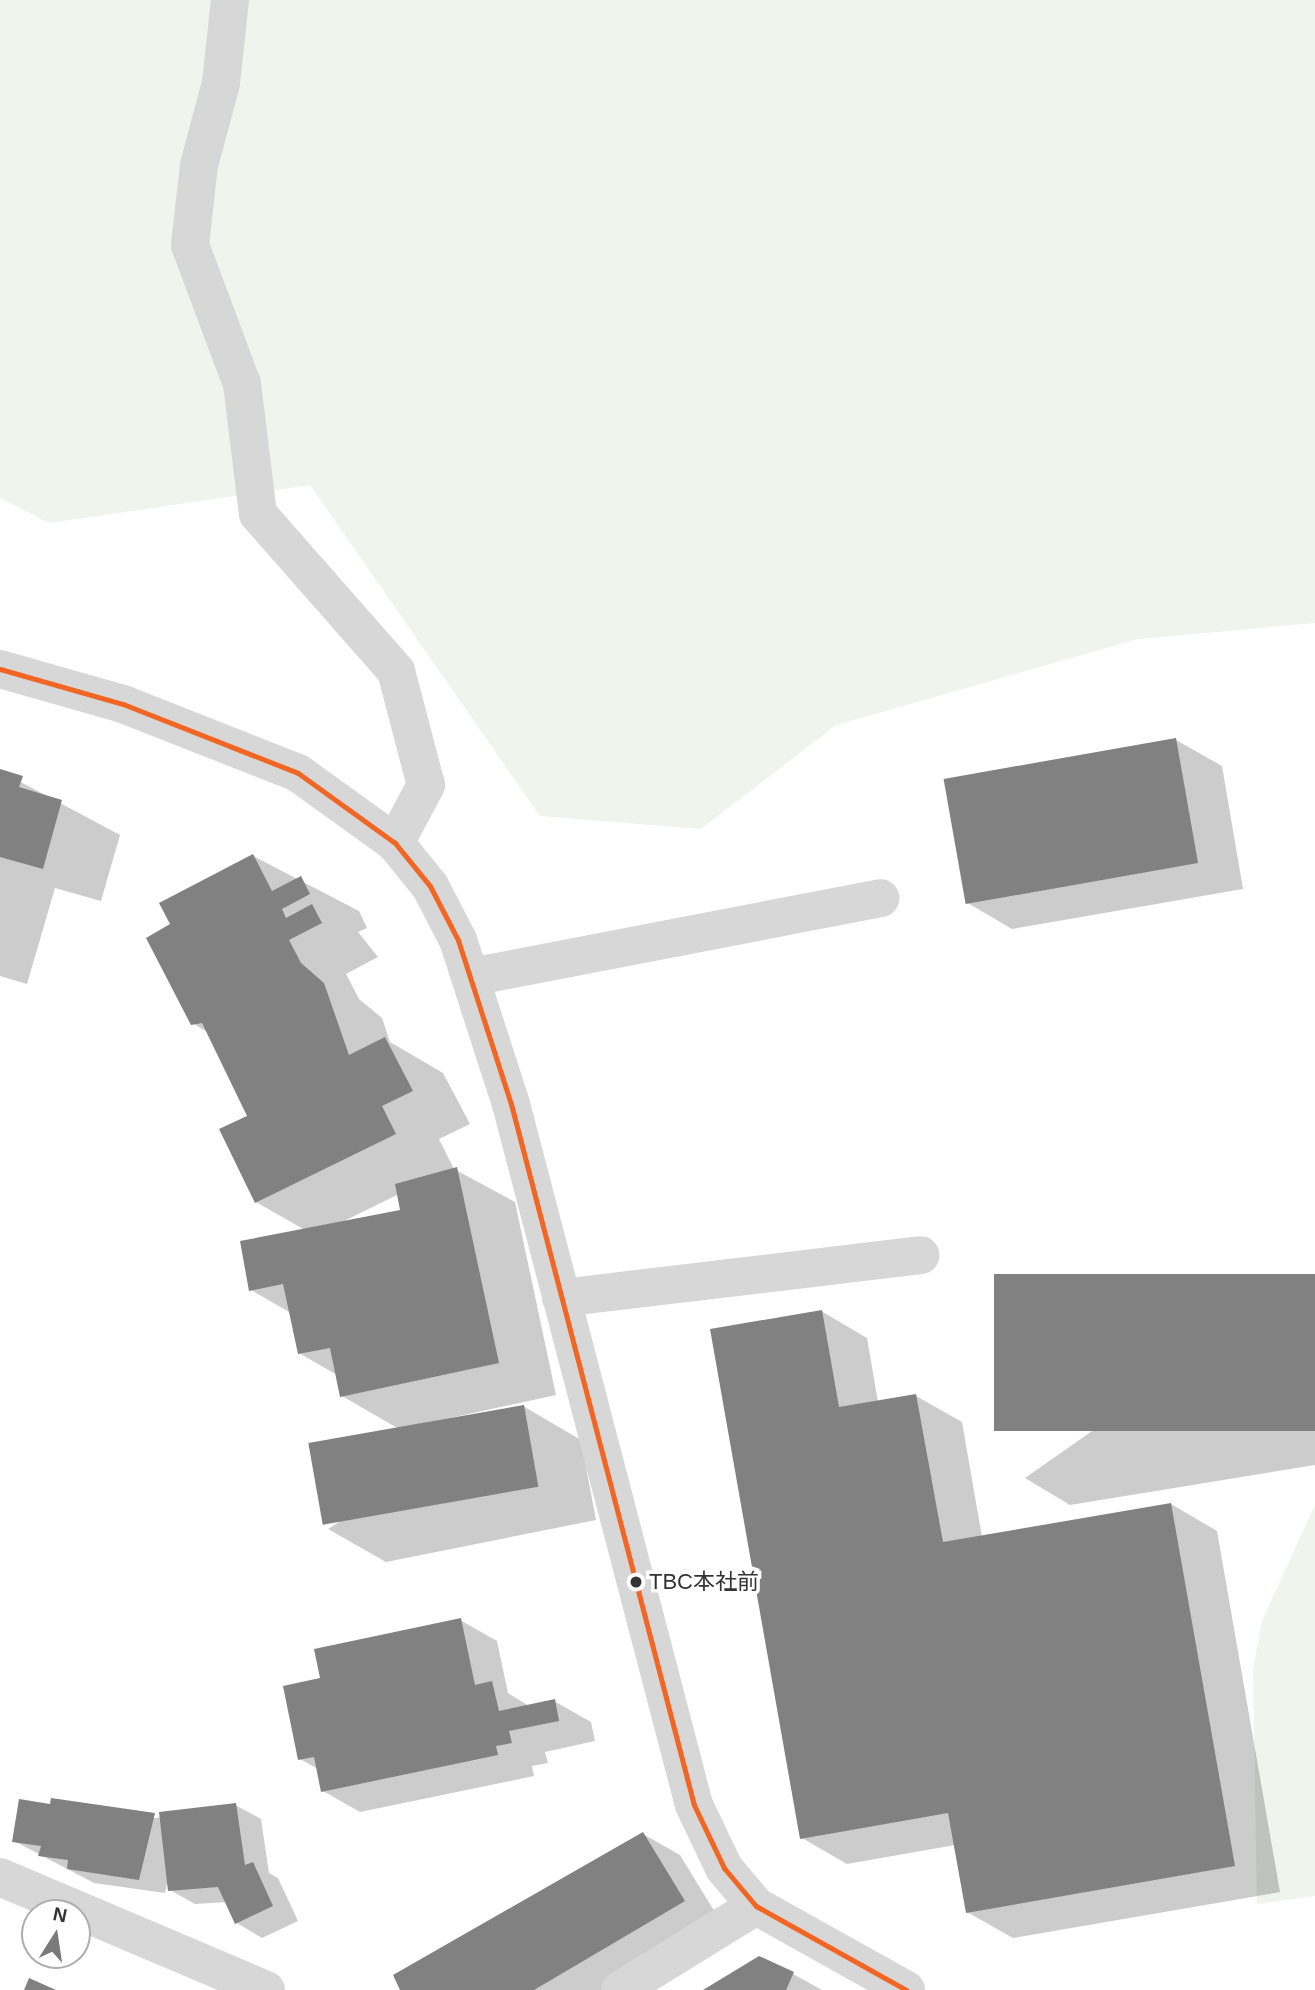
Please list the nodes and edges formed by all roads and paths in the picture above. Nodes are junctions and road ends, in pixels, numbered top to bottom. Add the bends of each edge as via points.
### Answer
1 (230, 0) edge
2 (0, 669) edge
3 (395, 843) junction
4 (880, 898) dead end
5 (471, 977) junction
6 (920, 1255) dead end
7 (561, 1298) junction
8 (0, 1877) edge
9 (756, 1906) junction
10 (266, 1990) edge
11 (620, 1990) edge
12 (906, 1990) edge

1 - 3 street via 221,83 199,165 190,245 242,384 258,514 396,671 426,785
2 - 3 street via 123,704 298,773
3 - 5 street via 430,886
4 - 5 street
5 - 7 street via 511,1104
6 - 7 street
7 - 9 street via 694,1805 724,1868
8 - 10 street
9 - 11 street
9 - 12 street

